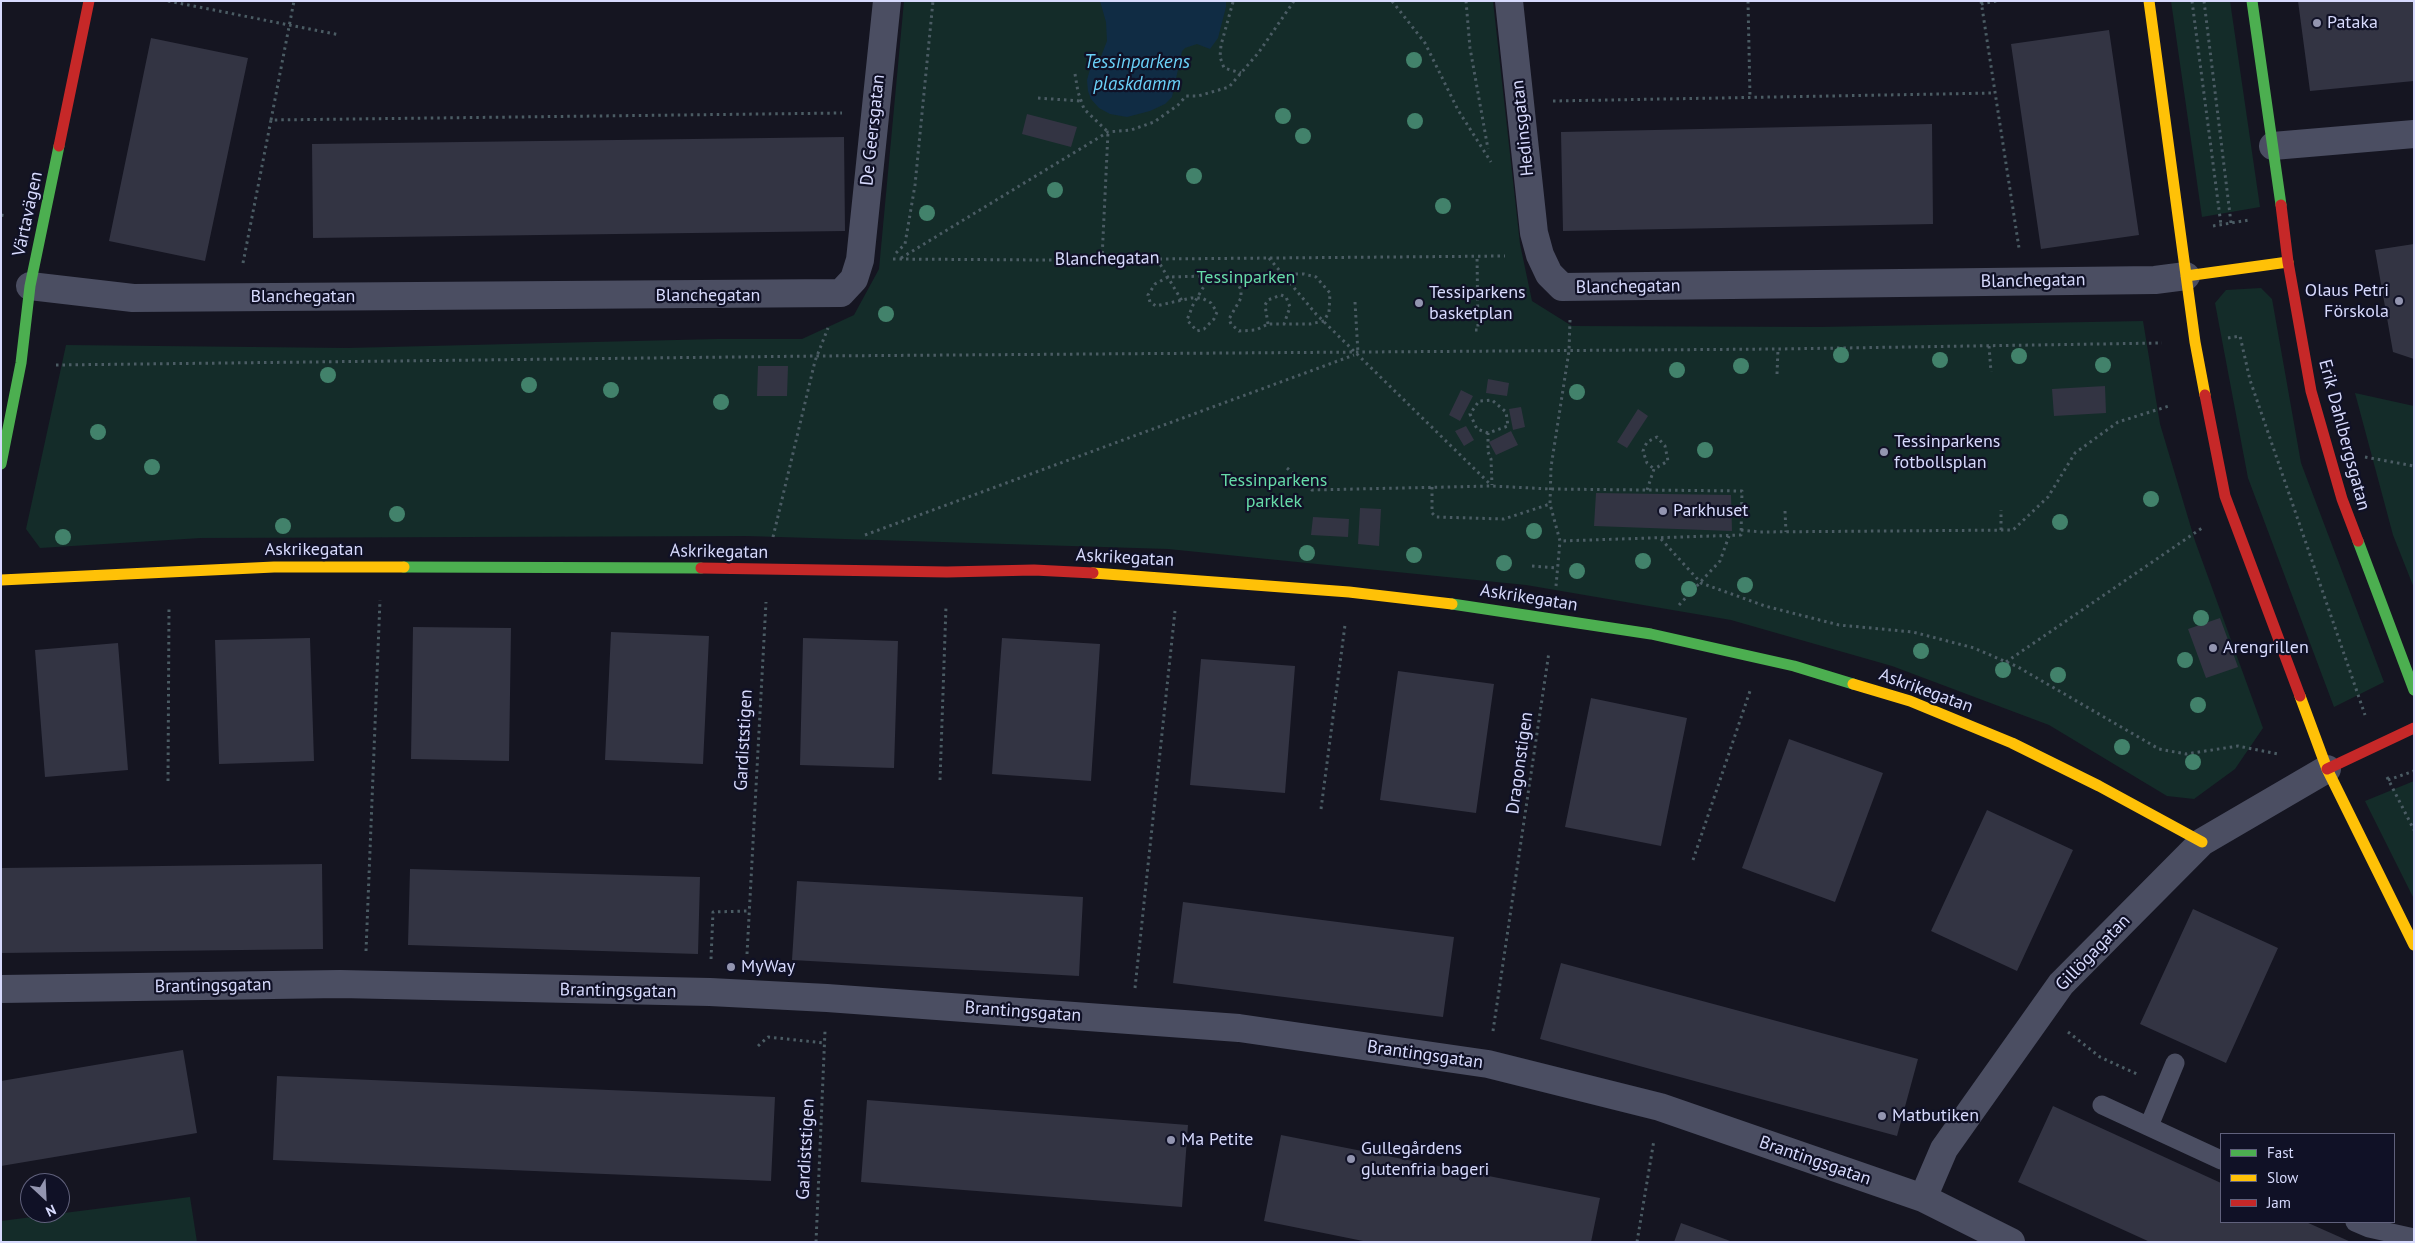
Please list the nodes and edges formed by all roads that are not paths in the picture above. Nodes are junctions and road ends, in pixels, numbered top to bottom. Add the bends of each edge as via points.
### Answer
1 (89, 1) edge
2 (887, 1) edge
3 (1509, 1) edge
4 (2149, 1) edge
5 (2252, 1) edge
6 (2414, 134) edge
7 (2273, 146) junction
8 (1540, 255) joint
9 (860, 260) joint
10 (2288, 262) junction
11 (2186, 276) junction
12 (30, 286) junction
13 (1, 464) edge
14 (1, 580) edge
15 (2414, 690) edge
16 (2414, 728) edge
17 (2327, 769) junction
18 (2202, 842) junction
19 (2414, 945) edge
20 (1, 989) edge
21 (2175, 1063) dead end
22 (2102, 1105) dead end
23 (2149, 1126) junction
24 (2220, 1160) edge
25 (1924, 1198) junction
26 (2357, 1223) edge
27 (1972, 1233) edge
28 (2414, 1238) edge
29 (2011, 1242) edge

1 - 12 street, Värtavägen
2 - 9 street, De Geersgatan
3 - 8 street, Hedinsgatan via 1534,233
4 - 11 street
5 - 7 street, Erik Dahlbergsgatan
6 - 7 street
7 - 10 street, Erik Dahlbergsgatan
8 - 11 street, Blanchegatan via 1556,283 1567,288 2155,280
9 - 12 street, Blanchegatan via 854,279 841,294 827,295 133,298
10 - 11 street
10 - 15 street, Erik Dahlbergsgatan via 2311,391 2342,499
11 - 17 street via 2195,342 2225,496
12 - 13 street, Värtavägen via 21,363
14 - 18 street, Askrikegatan via 274,567 1034,570 1349,592 1492,609 1650,634 1794,666 1910,701 2012,743
16 - 17 street
17 - 18 street, Gillögagatan
17 - 19 street
18 - 25 street, Gillögagatan via 2062,984 1944,1149
20 - 25 street, Brantingsgatan via 365,985 710,992 1239,1028 1488,1064 1660,1108
21 - 23 lane
22 - 23 lane
23 - 24 lane
25 - 27 street, Brantingsgatan
26 - 28 lane
27 - 29 street, Brantingsgatan

